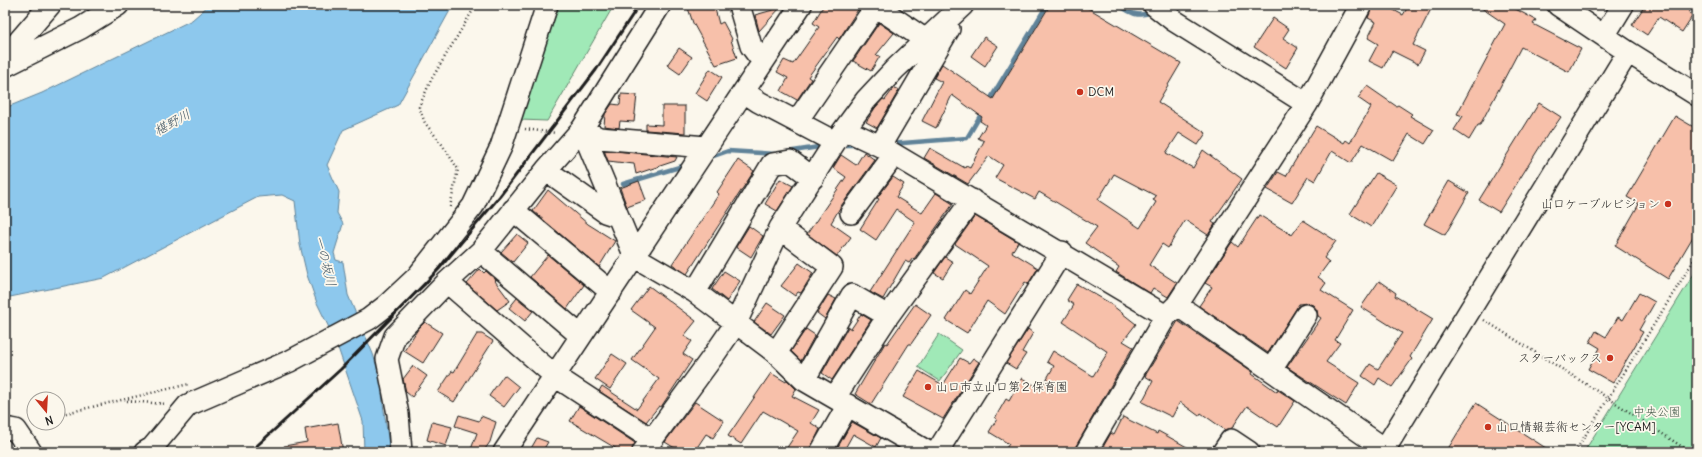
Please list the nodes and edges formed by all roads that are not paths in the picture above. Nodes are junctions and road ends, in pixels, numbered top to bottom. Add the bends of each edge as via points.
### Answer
1 (50, 5) edge
2 (118, 5) edge
3 (547, 5) edge
4 (660, 5) edge
5 (739, 5) edge
6 (801, 5) edge
7 (963, 5) edge
8 (1154, 5) edge
9 (1361, 5) edge
10 (1558, 5) edge
11 (1623, 5) edge
12 (1604, 36) junction
13 (927, 41) junction
14 (1628, 52) junction
15 (5, 57) edge
16 (763, 62) junction
17 (5, 66) edge
18 (744, 92) junction
19 (1697, 95) edge
20 (1307, 104) junction
21 (797, 121) junction
22 (582, 129) junction
23 (841, 136) junction
24 (706, 147) junction
25 (887, 150) junction
26 (546, 170) junction
27 (812, 178) junction
28 (972, 200) junction
29 (513, 210) junction
30 (851, 213) dead end
31 (617, 216) junction
32 (780, 228) junction
33 (481, 251) junction
34 (1062, 252) junction
35 (635, 257) junction
36 (447, 282) junction
37 (611, 292) junction
38 (695, 292) junction
39 (1172, 310) junction
40 (1306, 315) dead end
41 (372, 316) junction
42 (888, 316) junction
43 (736, 323) junction
44 (395, 336) junction
45 (581, 336) junction
46 (776, 353) junction
47 (1271, 370) junction
48 (555, 376) junction
49 (804, 380) junction
50 (841, 401) junction
51 (5, 428) edge
52 (647, 445) edge
53 (1384, 450) edge
54 (31, 452) edge
55 (145, 452) edge
56 (401, 452) edge
57 (504, 452) edge
58 (821, 452) edge
59 (928, 452) edge
60 (937, 452) edge
61 (1086, 452) edge
62 (1223, 452) edge
63 (1249, 452) edge

1 - 15 street
2 - 17 street via 81,28
3 - 41 street via 501,147 473,206 417,277
4 - 22 street
5 - 16 street via 751,46
6 - 16 street
7 - 13 street
7 - 25 street
8 - 20 street via 1173,20
9 - 20 street
10 - 12 street
11 - 12 street
12 - 14 street
13 - 21 street via 876,6
13 - 23 street via 885,79 866,100
14 - 19 street
14 - 53 street
16 - 18 street
18 - 21 street
18 - 24 street
20 - 39 street
21 - 23 street
22 - 24 street via 599,138
22 - 26 street
22 - 31 street
23 - 25 street
23 - 27 street
24 - 35 street
25 - 28 street
25 - 30 street
26 - 29 street
26 - 31 street via 605,212
27 - 32 street
27 - 38 street via 790,161 772,164
28 - 34 street
28 - 42 street
29 - 33 street
29 - 37 street
31 - 35 street
32 - 43 street
32 - 46 street via 832,267
33 - 36 street
33 - 45 street
34 - 39 street
34 - 60 street
35 - 37 street
35 - 38 street
36 - 44 street
36 - 48 street
37 - 45 street
38 - 43 street
39 - 47 street
39 - 61 street
40 - 47 street
41 - 44 street
41 - 55 street via 290,361 188,405 152,448
42 - 49 street via 852,294
42 - 50 street
43 - 46 street
43 - 52 street
44 - 56 street via 387,359 398,414
45 - 48 street
46 - 49 street
47 - 53 street
48 - 52 street
48 - 57 street
49 - 50 street
50 - 58 street
50 - 59 street
51 - 54 street via 16,430
62 - 63 street via 1230,440

